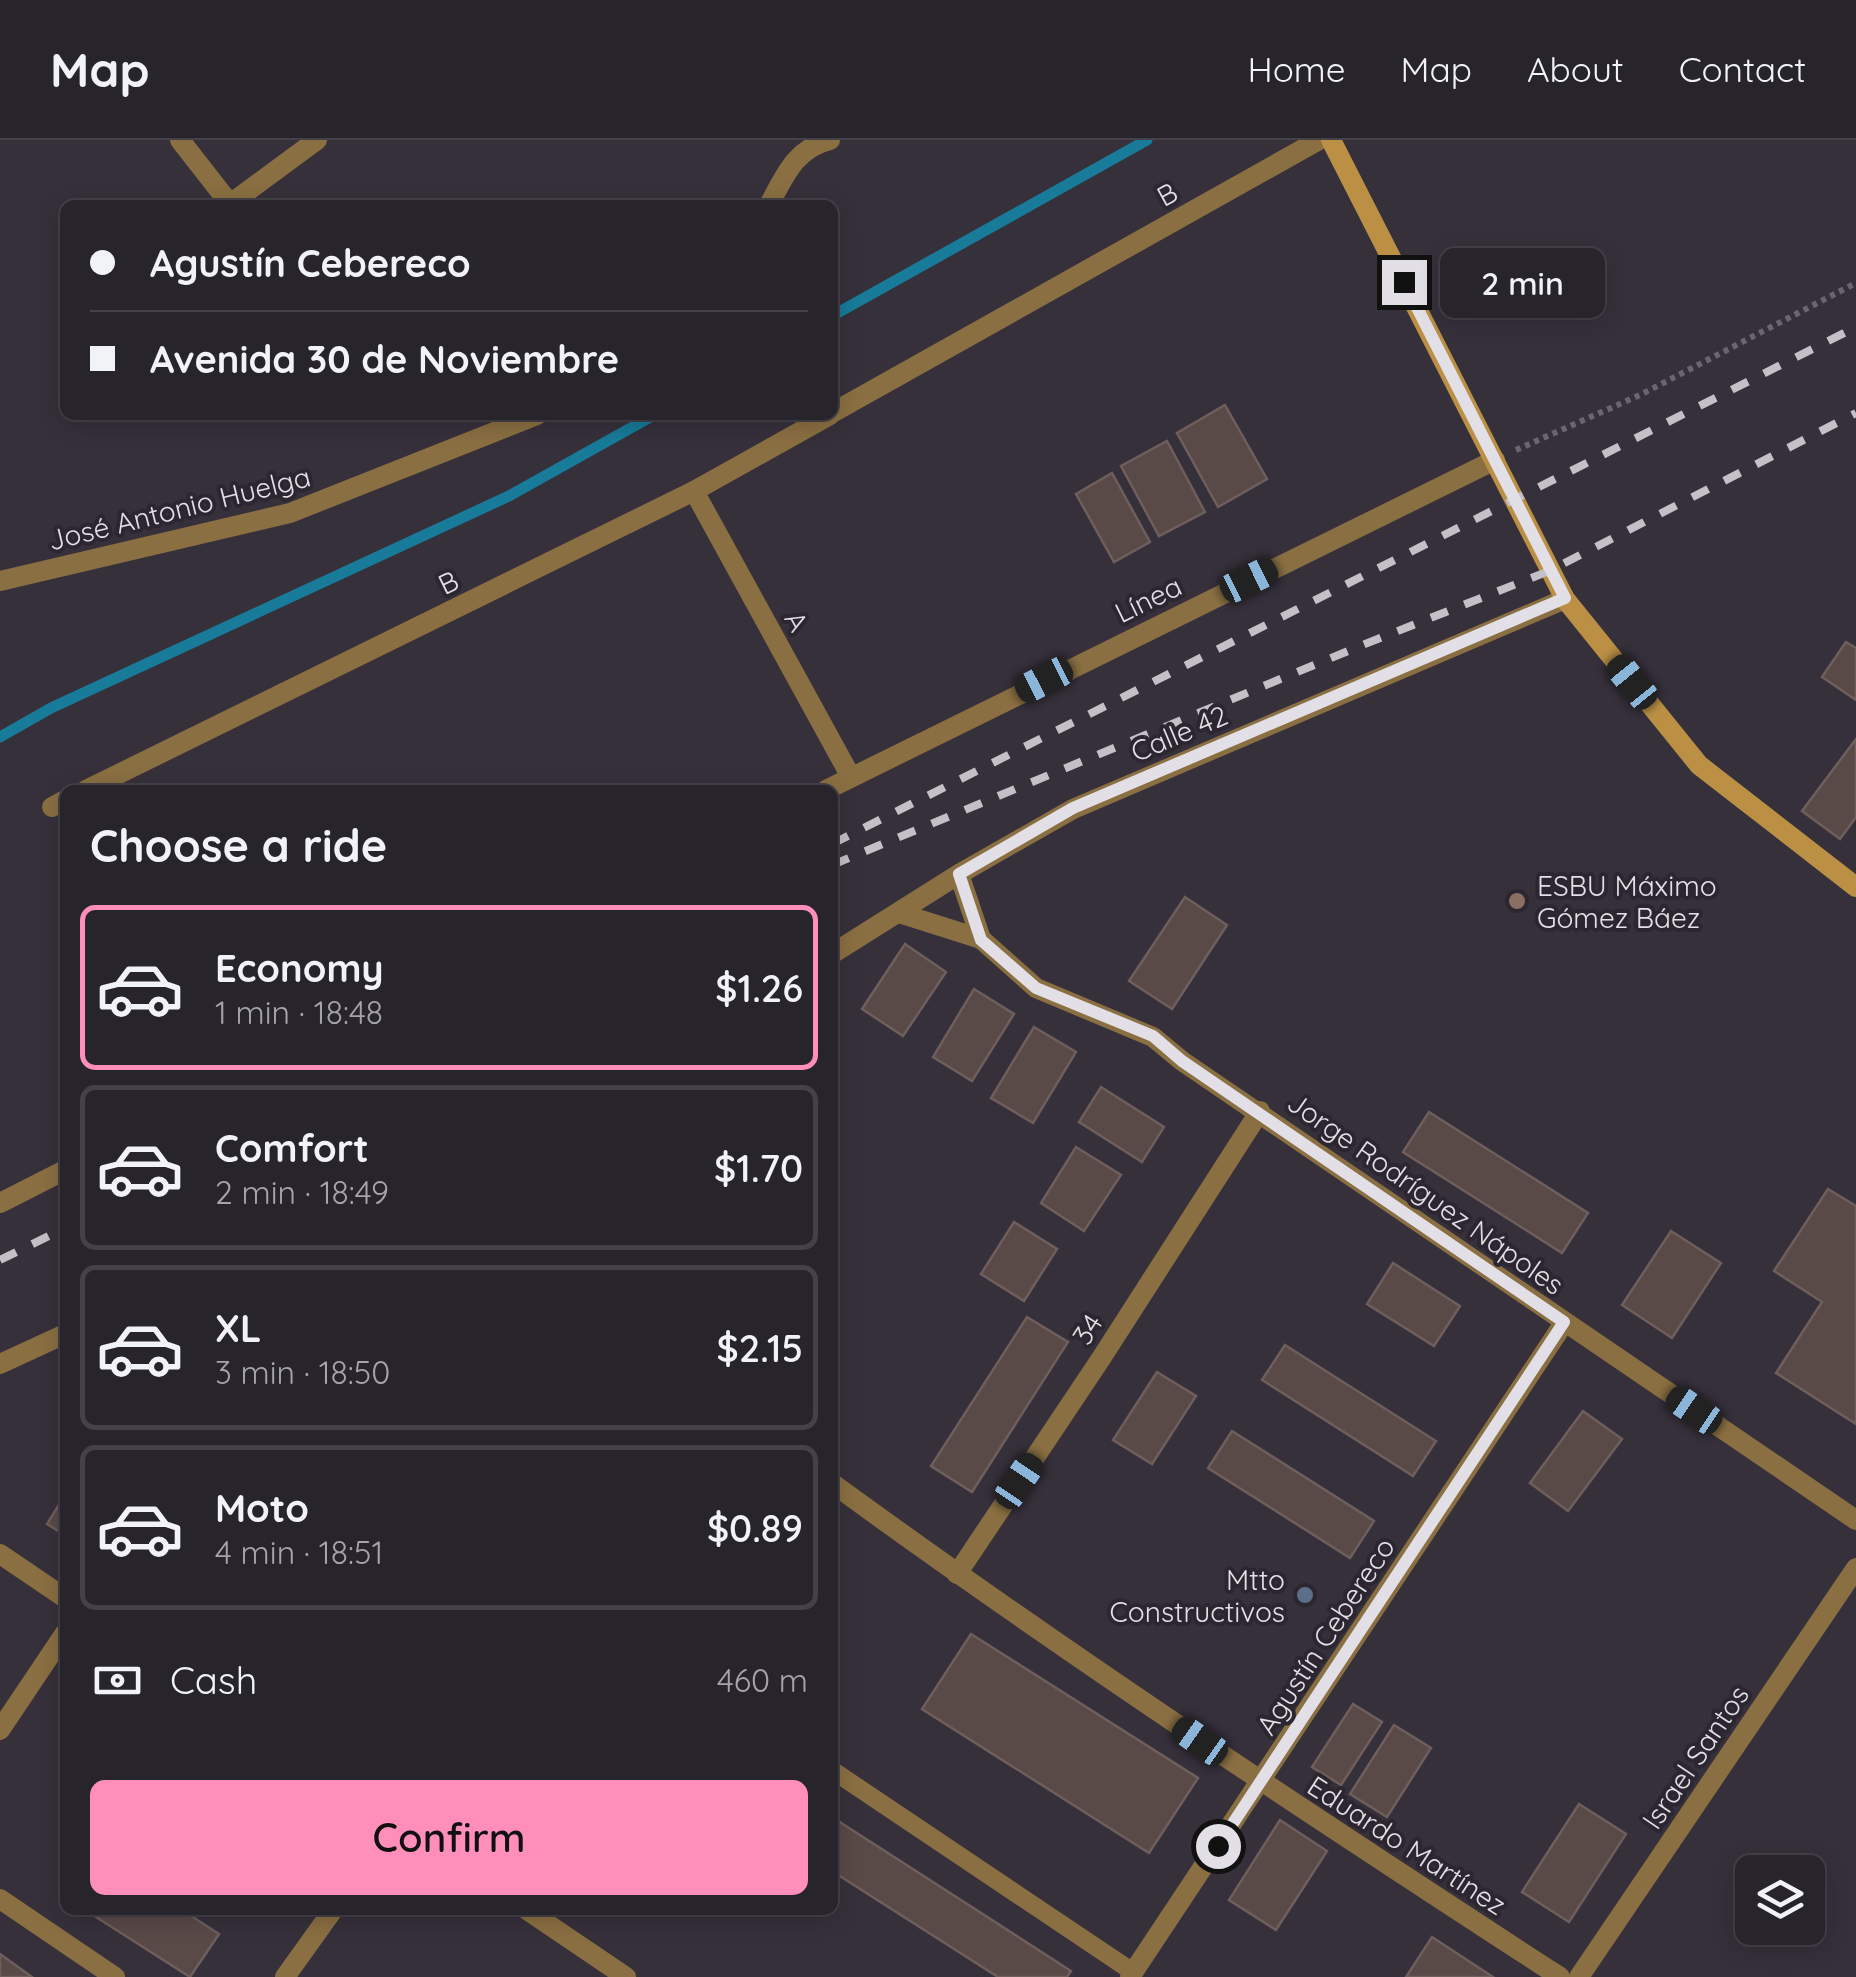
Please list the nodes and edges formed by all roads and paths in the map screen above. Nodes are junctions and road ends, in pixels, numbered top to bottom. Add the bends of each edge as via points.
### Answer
1 (180, 140) edge
2 (317, 140) edge
3 (1319, 140) edge
4 (1331, 140) edge
5 (816, 142) edge
6 (227, 200) edge
7 (235, 200) edge
8 (772, 200) edge
9 (1856, 283) edge
10 (838, 410) edge
11 (524, 420) edge
12 (820, 420) edge
13 (1495, 460) junction
14 (694, 491) junction
15 (0, 581) edge
16 (1565, 598) junction
17 (852, 777) junction
18 (96, 785) edge
19 (836, 785) edge
20 (959, 874) junction
21 (1856, 886) edge
22 (899, 913) junction
23 (981, 940) junction
24 (838, 950) edge
25 (1260, 1111) junction
26 (60, 1173) edge
27 (0, 1203) edge
28 (1564, 1322) junction
29 (60, 1336) edge
30 (0, 1364) edge
31 (838, 1488) edge
32 (1856, 1520) edge
33 (0, 1554) edge
34 (1856, 1568) edge
35 (957, 1574) junction
36 (60, 1595) edge
37 (60, 1640) edge
38 (0, 1730) edge
39 (838, 1774) edge
40 (1262, 1783) junction
41 (0, 1899) edge
42 (329, 1915) edge
43 (534, 1915) edge
44 (1131, 1975) edge
45 (115, 1977) edge
46 (285, 1977) edge
47 (626, 1977) edge
48 (1560, 1977) edge
49 (1580, 1977) edge

1 - 6 street
2 - 7 street
3 - 10 street, B
4 - 13 main road
5 - 8 street via 791,164
9 - 13 path via 1640,396
11 - 15 street, José Antonio Huelga via 290,513
12 - 14 street, B
13 - 16 main road
13 - 17 street, Línea
14 - 17 street, A
14 - 18 street, B
16 - 20 street, Calle 42 via 1073,808
16 - 21 main road via 1699,765
17 - 19 street, Línea
20 - 22 street, Calle 42
20 - 23 street
22 - 23 street, Jorge Rodríguez Nápoles
22 - 24 street, Calle 42
23 - 25 street, Jorge Rodríguez Nápoles via 1036,988 1153,1036
25 - 28 street, Jorge Rodríguez Nápoles
25 - 35 street, 34
26 - 27 street
28 - 32 street, Jorge Rodríguez Nápoles
28 - 40 street, Agustín Cebereco
29 - 30 street
31 - 35 street, Eduardo Martínez
33 - 36 street
34 - 49 street, Israel Santos
35 - 40 street, Eduardo Martínez
37 - 38 street
39 - 44 lane
40 - 44 street, Agustín Cebereco
40 - 48 street, Eduardo Martínez
41 - 45 street
42 - 46 street
43 - 47 street

